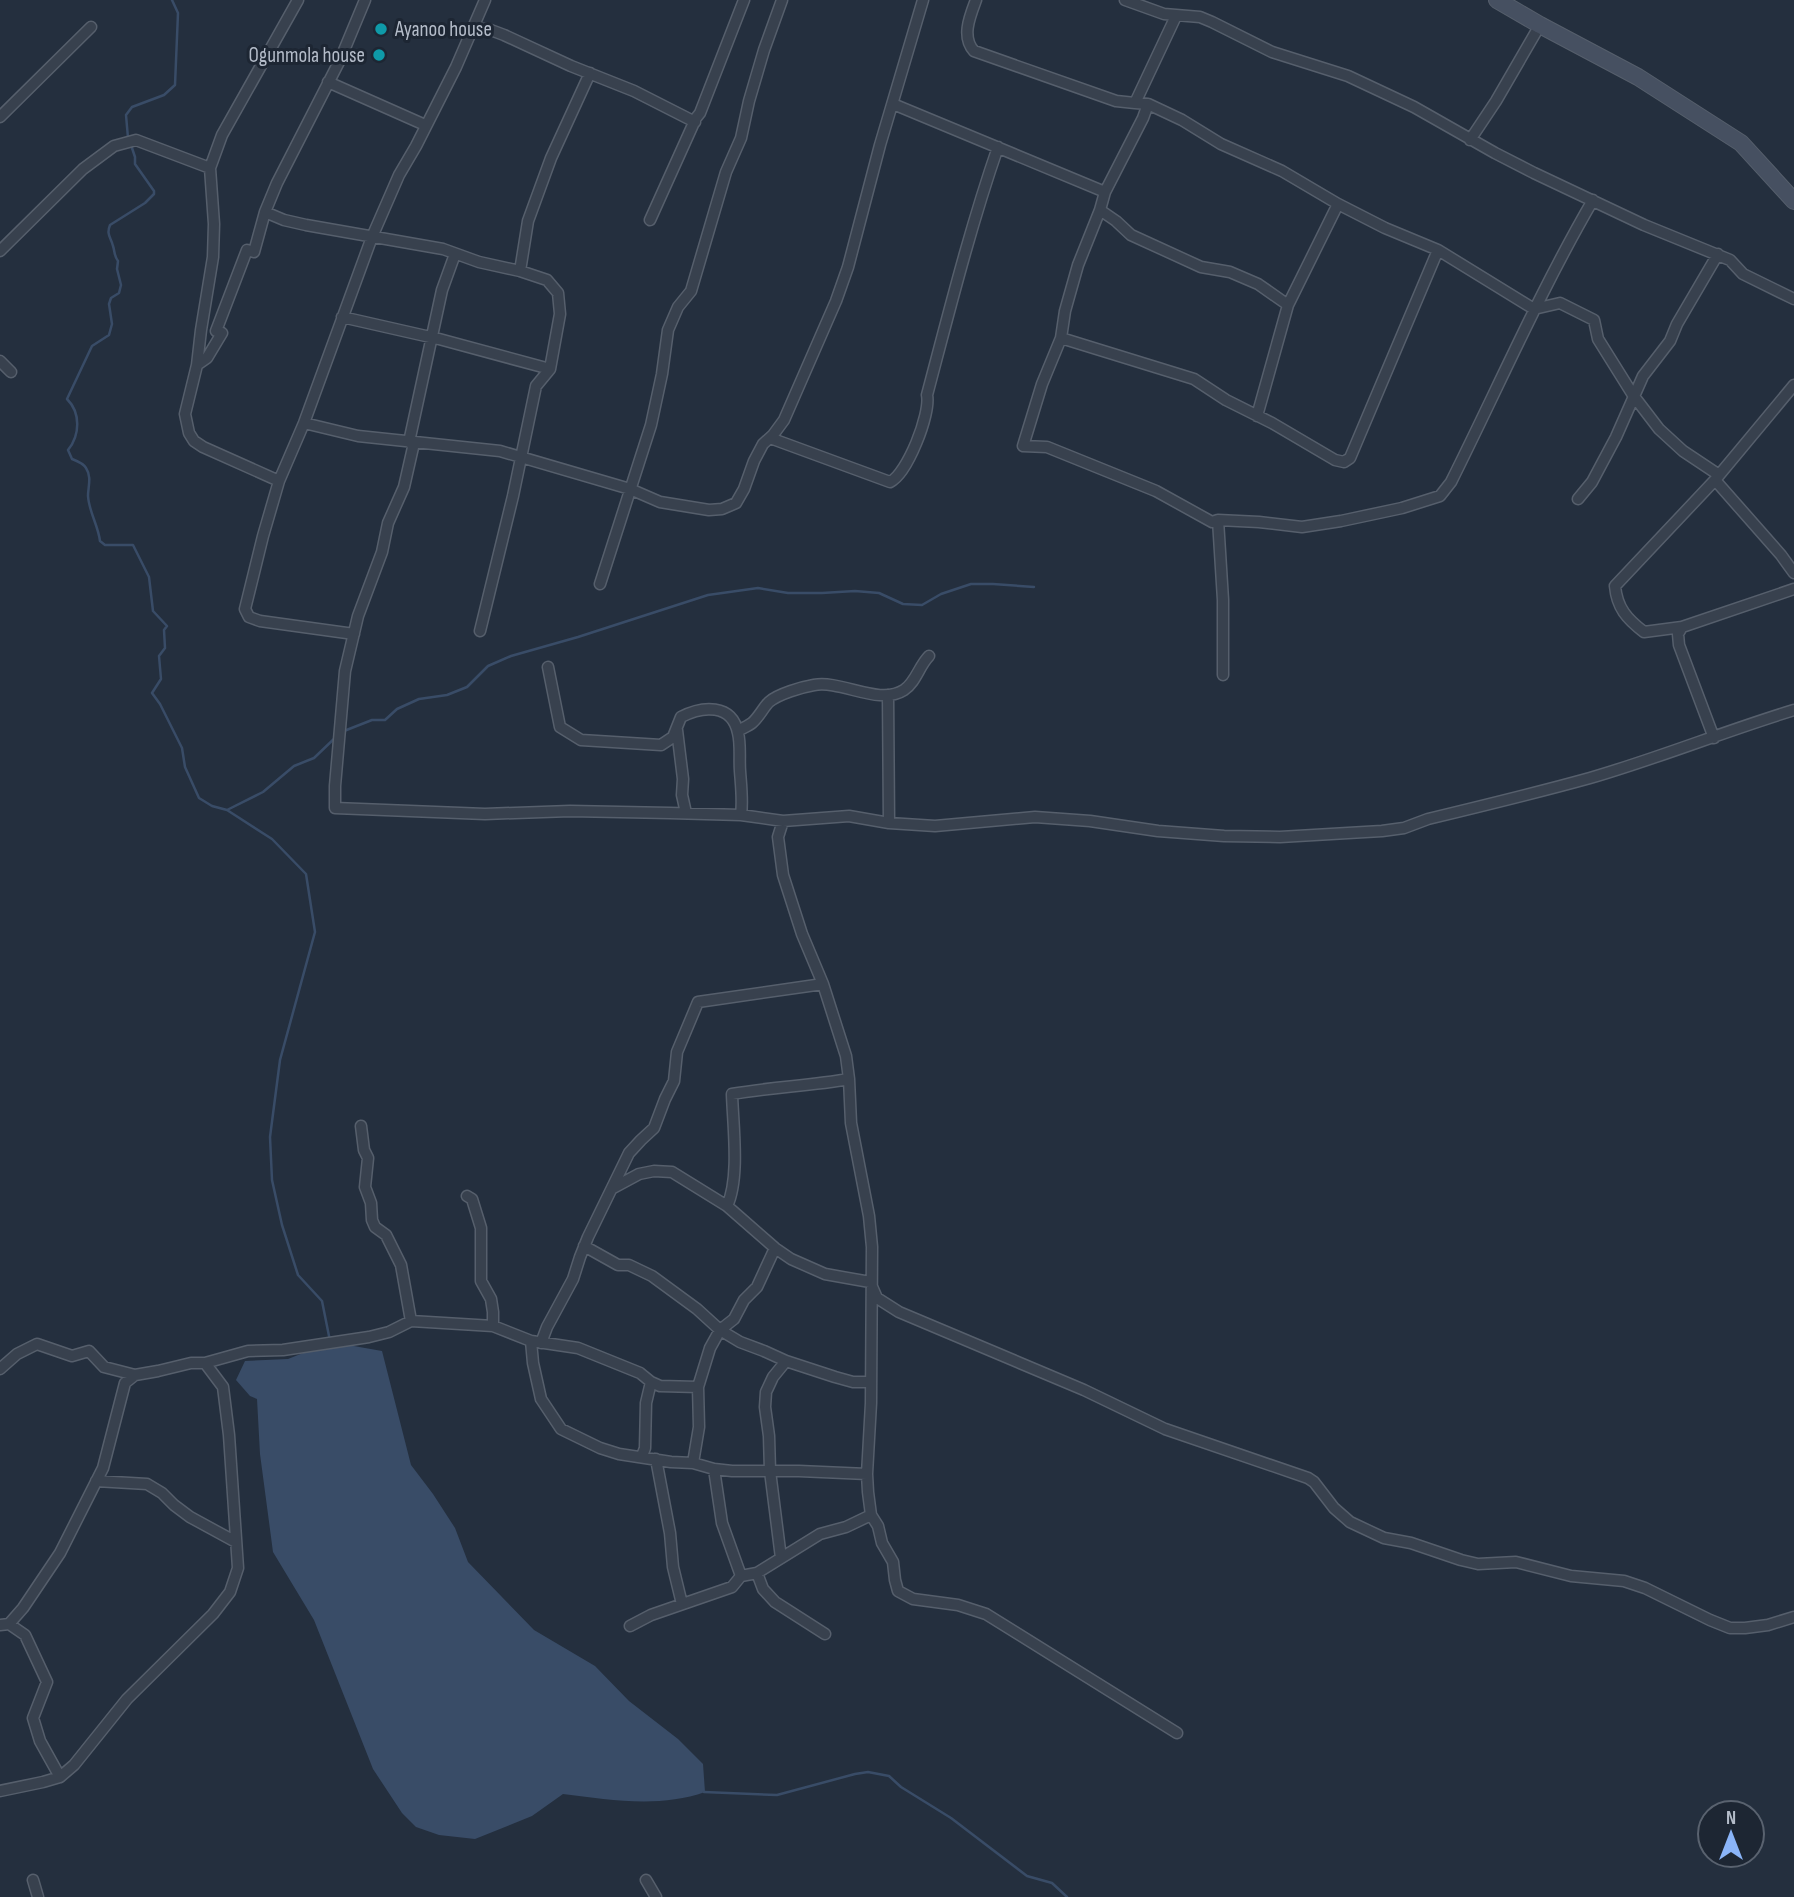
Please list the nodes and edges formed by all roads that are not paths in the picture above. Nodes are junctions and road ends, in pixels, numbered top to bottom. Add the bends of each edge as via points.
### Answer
1 (298, 0) edge
2 (365, 0) edge
3 (485, 0) edge
4 (744, 0) edge
5 (782, 0) edge
6 (923, 0) edge
7 (976, 0) edge
8 (1125, 0) edge
9 (1497, 0) edge
10 (1176, 16) junction
11 (1540, 25) junction
12 (91, 27) dead end
13 (474, 28) junction
14 (590, 73) junction
15 (328, 82) junction
16 (1135, 103) junction
17 (893, 104) junction
18 (1148, 104) junction
19 (0, 117) edge
20 (695, 122) junction
21 (425, 125) junction
22 (1470, 140) junction
23 (998, 146) junction
24 (210, 168) junction
25 (1105, 192) junction
26 (1593, 200) junction
27 (1794, 201) edge
28 (1338, 204) junction
29 (1100, 210) junction
30 (265, 212) junction
31 (650, 220) dead end
32 (372, 237) junction
33 (1438, 250) junction
34 (0, 251) edge
35 (455, 254) junction
36 (1718, 254) junction
37 (520, 271) junction
38 (1794, 299) edge
39 (1288, 304) junction
40 (1535, 309) junction
41 (342, 317) junction
42 (431, 337) junction
43 (1061, 338) junction
44 (0, 361) edge
45 (197, 365) junction
46 (550, 369) junction
47 (12, 372) dead end
48 (1792, 391) edge
49 (1633, 395) junction
50 (1257, 416) junction
51 (304, 423) junction
52 (770, 438) junction
53 (412, 443) junction
54 (522, 457) junction
55 (1717, 478) junction
56 (279, 481) junction
57 (630, 489) junction
58 (1578, 499) dead end
59 (1218, 520) junction
60 (1794, 573) edge
61 (600, 584) dead end
62 (1794, 589) edge
63 (1682, 627) junction
64 (480, 631) dead end
65 (354, 634) junction
66 (929, 656) dead end
67 (548, 667) dead end
68 (1223, 674) dead end
69 (888, 695) junction
70 (1794, 710) edge
71 (677, 730) junction
72 (738, 731) junction
73 (1714, 738) junction
74 (685, 813) junction
75 (741, 815) junction
76 (783, 821) junction
77 (889, 823) junction
78 (822, 984) junction
79 (849, 1079) junction
80 (362, 1126) dead end
81 (613, 1188) junction
82 (467, 1196) dead end
83 (727, 1206) junction
84 (584, 1246) junction
85 (775, 1248) junction
86 (870, 1282) junction
87 (411, 1321) junction
88 (493, 1326) junction
89 (720, 1330) junction
90 (536, 1342) junction
91 (786, 1361) junction
92 (205, 1363) junction
93 (0, 1369) edge
94 (135, 1375) junction
95 (651, 1382) junction
96 (870, 1382) junction
97 (698, 1387) junction
98 (642, 1456) junction
99 (656, 1459) junction
100 (693, 1463) junction
101 (714, 1469) junction
102 (771, 1471) junction
103 (867, 1474) junction
104 (96, 1481) junction
105 (871, 1515) junction
106 (236, 1542) junction
107 (781, 1558) junction
108 (757, 1573) junction
109 (741, 1576) junction
110 (682, 1604) junction
111 (1794, 1617) edge
112 (4, 1624) edge
113 (630, 1626) dead end
114 (825, 1634) dead end
115 (1177, 1732) dead end
116 (60, 1777) junction
117 (0, 1791) edge
118 (33, 1880) dead end
119 (646, 1881) dead end
120 (38, 1897) edge
121 (656, 1897) edge

1 - 24 street via 222,135
2 - 15 street
3 - 13 street
4 - 20 street
5 - 57 street via 691,291 667,330 655,408
6 - 17 street
7 - 16 street via 967,34 974,51 1116,101
8 - 10 street
9 - 11 street
10 - 16 street
10 - 22 street via 1200,17 1272,52 1348,76
11 - 22 street
11 - 27 street via 1638,77 1741,143
12 - 19 street
13 - 14 street via 504,35
13 - 21 street
14 - 20 street
14 - 37 street via 528,221
15 - 21 street
15 - 30 street
16 - 18 street
17 - 23 street
17 - 52 street via 836,301 784,420
18 - 25 street
18 - 28 street
20 - 31 street
21 - 32 street
22 - 26 street
23 - 25 street
23 - 52 street via 941,342 920,438 897,478 890,482
24 - 34 street via 136,140 123,143 83,169
24 - 45 street via 213,257
25 - 29 street
26 - 36 street
26 - 40 street
28 - 33 street
28 - 39 street
29 - 39 street via 1131,235 1201,267 1258,284
29 - 43 street via 1078,265
30 - 32 street
30 - 45 street via 254,252 247,250 228,297 216,331 222,333 207,358
32 - 35 street
32 - 41 street
33 - 40 street
33 - 50 street via 1347,462 1335,460
35 - 37 street
35 - 42 street
36 - 38 street via 1744,274
36 - 49 street via 1670,341
37 - 46 street via 547,280 558,293 560,314
39 - 50 street
40 - 49 street via 1559,303 1594,320 1598,339
40 - 59 street via 1440,496 1303,527
41 - 42 street
41 - 51 street
42 - 46 street
42 - 53 street
43 - 50 street via 1194,379
43 - 59 street via 1023,446 1047,447 1166,495 1212,522
44 - 47 street
45 - 56 street via 185,414 194,441
46 - 54 street via 536,386
48 - 55 street
49 - 55 street via 1659,429
49 - 58 street via 1616,437
51 - 53 street
51 - 56 street
52 - 57 street via 763,443 739,499 728,508 709,510 660,502
53 - 54 street
53 - 65 street via 404,486
54 - 57 street
54 - 64 street
55 - 60 street
55 - 63 street via 1615,586 1628,620 1644,632
56 - 65 street via 245,609 249,617 260,621
57 - 61 street
59 - 68 street
62 - 63 street
63 - 73 street via 1679,645
65 - 74 street via 345,671 335,808 485,814
66 - 69 street via 907,687
67 - 71 street via 560,727 581,740 662,745
69 - 72 street via 815,685 778,696
69 - 77 street
70 - 73 street
71 - 72 street via 681,717 704,709 729,714
71 - 74 street
72 - 75 street
73 - 77 street via 1590,778 1382,831 1224,836 1035,817 934,826
74 - 75 street
75 - 76 street
76 - 77 street via 849,816
76 - 78 street via 778,837 783,875
78 - 79 street
78 - 81 street via 698,1002 654,1128 629,1153
79 - 83 street via 732,1094 734,1164
79 - 86 street via 851,1123 869,1216
80 - 87 street via 372,1220 386,1235 401,1265
81 - 83 street via 639,1174 672,1172
81 - 84 street
82 - 88 street via 481,1228 481,1281 491,1299
83 - 85 street
84 - 89 street via 618,1265 652,1276
84 - 90 street via 573,1279
85 - 86 street via 825,1274
85 - 89 street via 757,1287
86 - 96 street
86 - 111 street via 877,1298 899,1312 1165,1429 1308,1478 1350,1522 1384,1538 1478,1564 1516,1562 1571,1576 1624,1581 1730,1628 1745,1629
87 - 88 street
87 - 92 street via 389,1332 283,1350 248,1351
88 - 90 street
89 - 91 street
89 - 97 street
90 - 95 street via 578,1348 640,1373
90 - 98 street via 533,1363 541,1399 561,1429 600,1448
91 - 96 street via 853,1382
91 - 102 street via 766,1392
92 - 94 street
92 - 106 street via 223,1387
93 - 94 street via 37,1344 72,1356 89,1351 104,1367
94 - 104 street via 125,1383
95 - 97 street
95 - 98 street
96 - 103 street
97 - 100 street via 699,1427
98 - 99 street
99 - 100 street
99 - 110 street
100 - 101 street
101 - 102 street
101 - 109 street via 722,1523
102 - 103 street
102 - 107 street
103 - 105 street
104 - 106 street via 147,1484 190,1517
104 - 112 street via 60,1553 23,1608
105 - 107 street via 820,1534
105 - 115 street via 893,1562 898,1591 913,1600 958,1605 986,1614
106 - 116 street via 238,1568 230,1592 213,1615 127,1699
107 - 108 street
108 - 109 street
108 - 114 street via 775,1602
109 - 110 street via 732,1587
110 - 113 street
112 - 116 street via 25,1635 47,1682 33,1718
116 - 117 street
118 - 120 street
119 - 121 street

